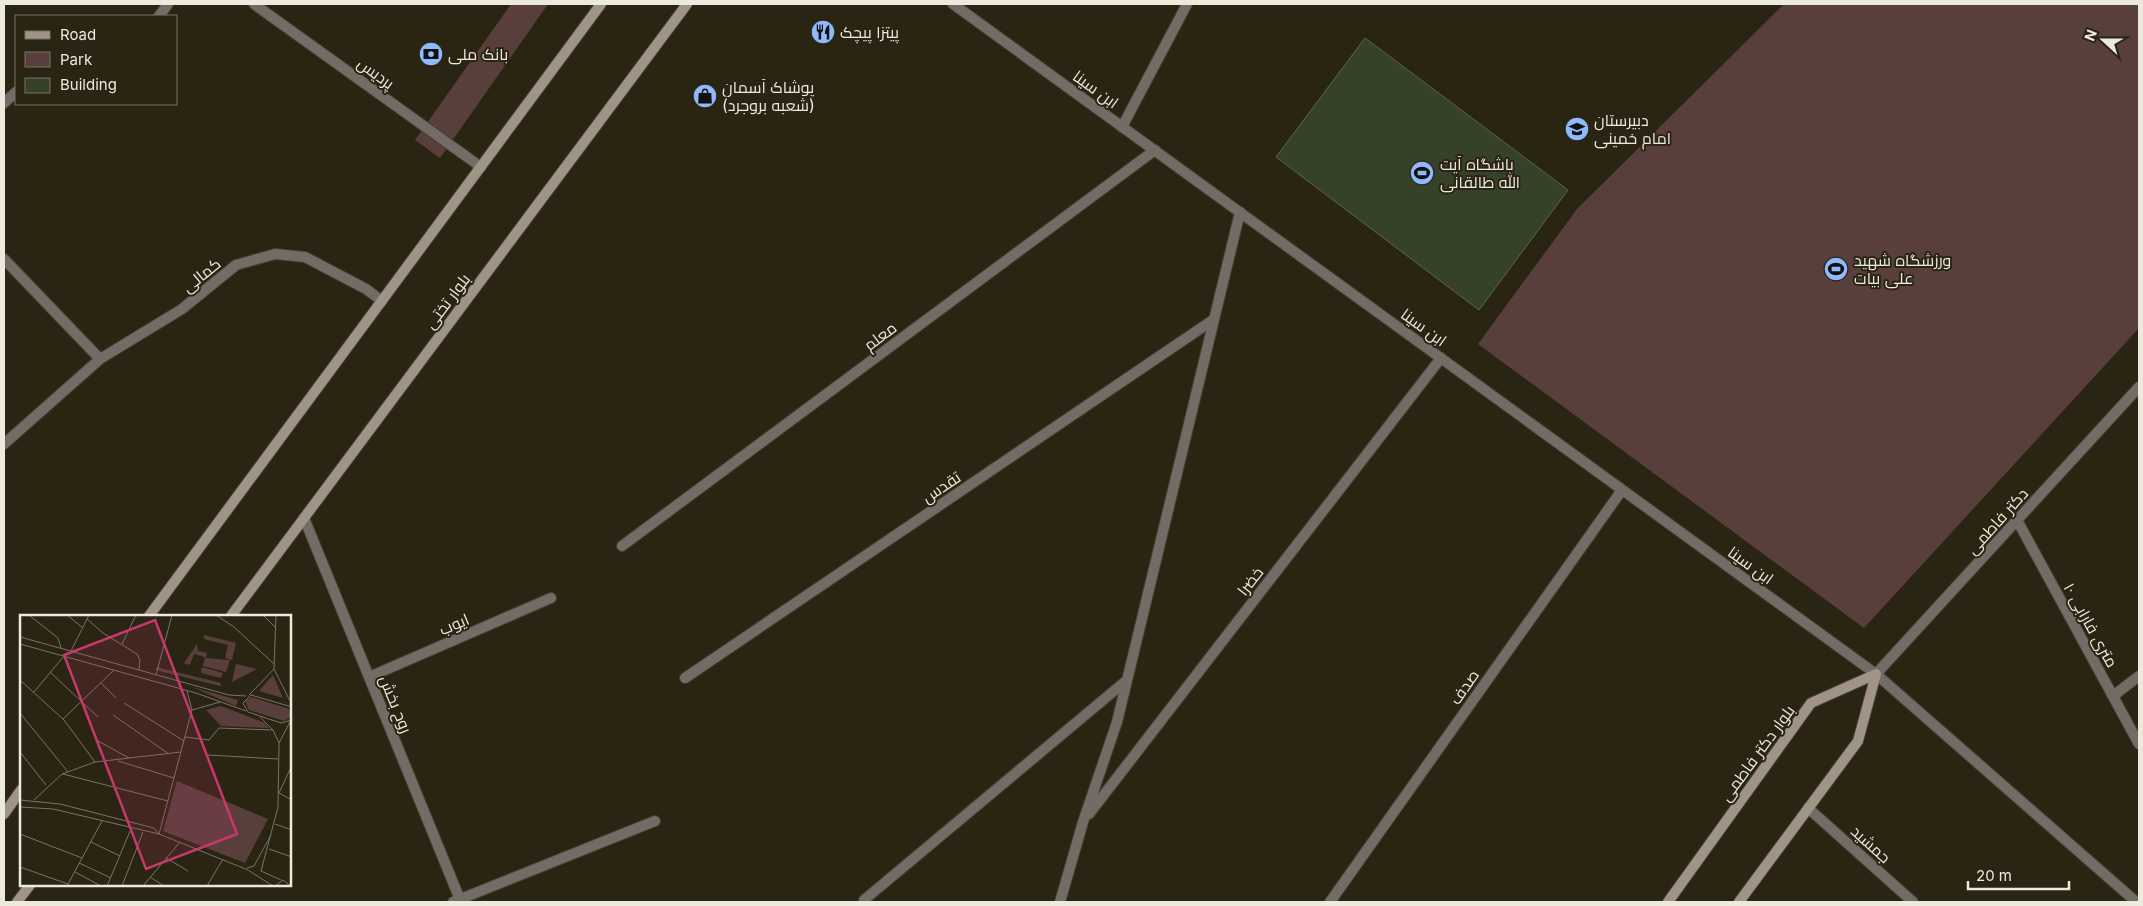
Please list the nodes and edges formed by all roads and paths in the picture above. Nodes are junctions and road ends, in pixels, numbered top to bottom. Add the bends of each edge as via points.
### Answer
1 (168, 4) edge
2 (254, 4) edge
3 (601, 4) edge
4 (953, 4) edge
5 (1187, 4) edge
6 (686, 5) edge
7 (160, 15) edge
8 (15, 93) edge
9 (4, 103) edge
10 (1122, 126) junction
11 (1155, 150) junction
12 (480, 167) junction
13 (1240, 212) junction
14 (4, 259) edge
15 (382, 301) junction
16 (1213, 320) junction
17 (1440, 358) junction
18 (100, 359) junction
19 (2139, 387) edge
20 (4, 444) edge
21 (1622, 490) junction
22 (304, 518) junction
23 (2017, 520) junction
24 (622, 546) dead end
25 (551, 598) dead end
26 (150, 615) edge
27 (232, 615) edge
28 (1876, 674) junction
29 (2139, 676) edge
30 (369, 677) junction
31 (685, 678) dead end
32 (1127, 680) junction
33 (2113, 696) junction
34 (2139, 744) edge
35 (20, 791) edge
36 (1808, 808) junction
37 (4, 814) edge
38 (655, 821) dead end
39 (1083, 822) junction
40 (29, 886) edge
41 (864, 900) dead end
42 (2134, 900) dead end
43 (458, 901) edge
44 (1742, 901) edge
45 (18, 902) edge
46 (1060, 902) edge
47 (1330, 902) edge
48 (1668, 902) edge
49 (1913, 902) edge

1 - 7 street
2 - 12 street, پردیس
3 - 12 main road
4 - 10 street, ابن سینا
5 - 10 street
6 - 22 main road, بلوار تختی
8 - 9 street
10 - 11 street, ابن سینا
11 - 13 street, ابن سینا
11 - 24 street, معلم
12 - 15 main road
13 - 16 street
13 - 17 street, ابن سینا
14 - 18 street
15 - 18 street, کمالی via 304,258 275,254 236,265 182,309
15 - 26 main road
16 - 31 street, تقدس
16 - 32 street
17 - 21 street, ابن سینا
17 - 39 street, خضرا
18 - 20 street, کمالی
19 - 23 street, دکتر فاطمی
21 - 28 street, ابن سینا
21 - 47 street, صدف
22 - 27 main road, بلوار تختی
22 - 30 street, روح بخش
23 - 28 street, دکتر فاطمی
23 - 33 street, ۱۰ متری فارابی
25 - 30 street, ایوب
28 - 36 main road via 1858,741
28 - 42 street, ابن سینا
28 - 48 main road, بلوار دکتر فاطمی via 1812,702
29 - 33 street
30 - 43 street, روح بخش
32 - 39 street via 1117,722
32 - 41 street
33 - 34 street, ۱۰ متری فارابی
35 - 37 main road
36 - 44 main road
36 - 49 street, جمشید
38 - 43 street
39 - 46 street
40 - 45 main road

